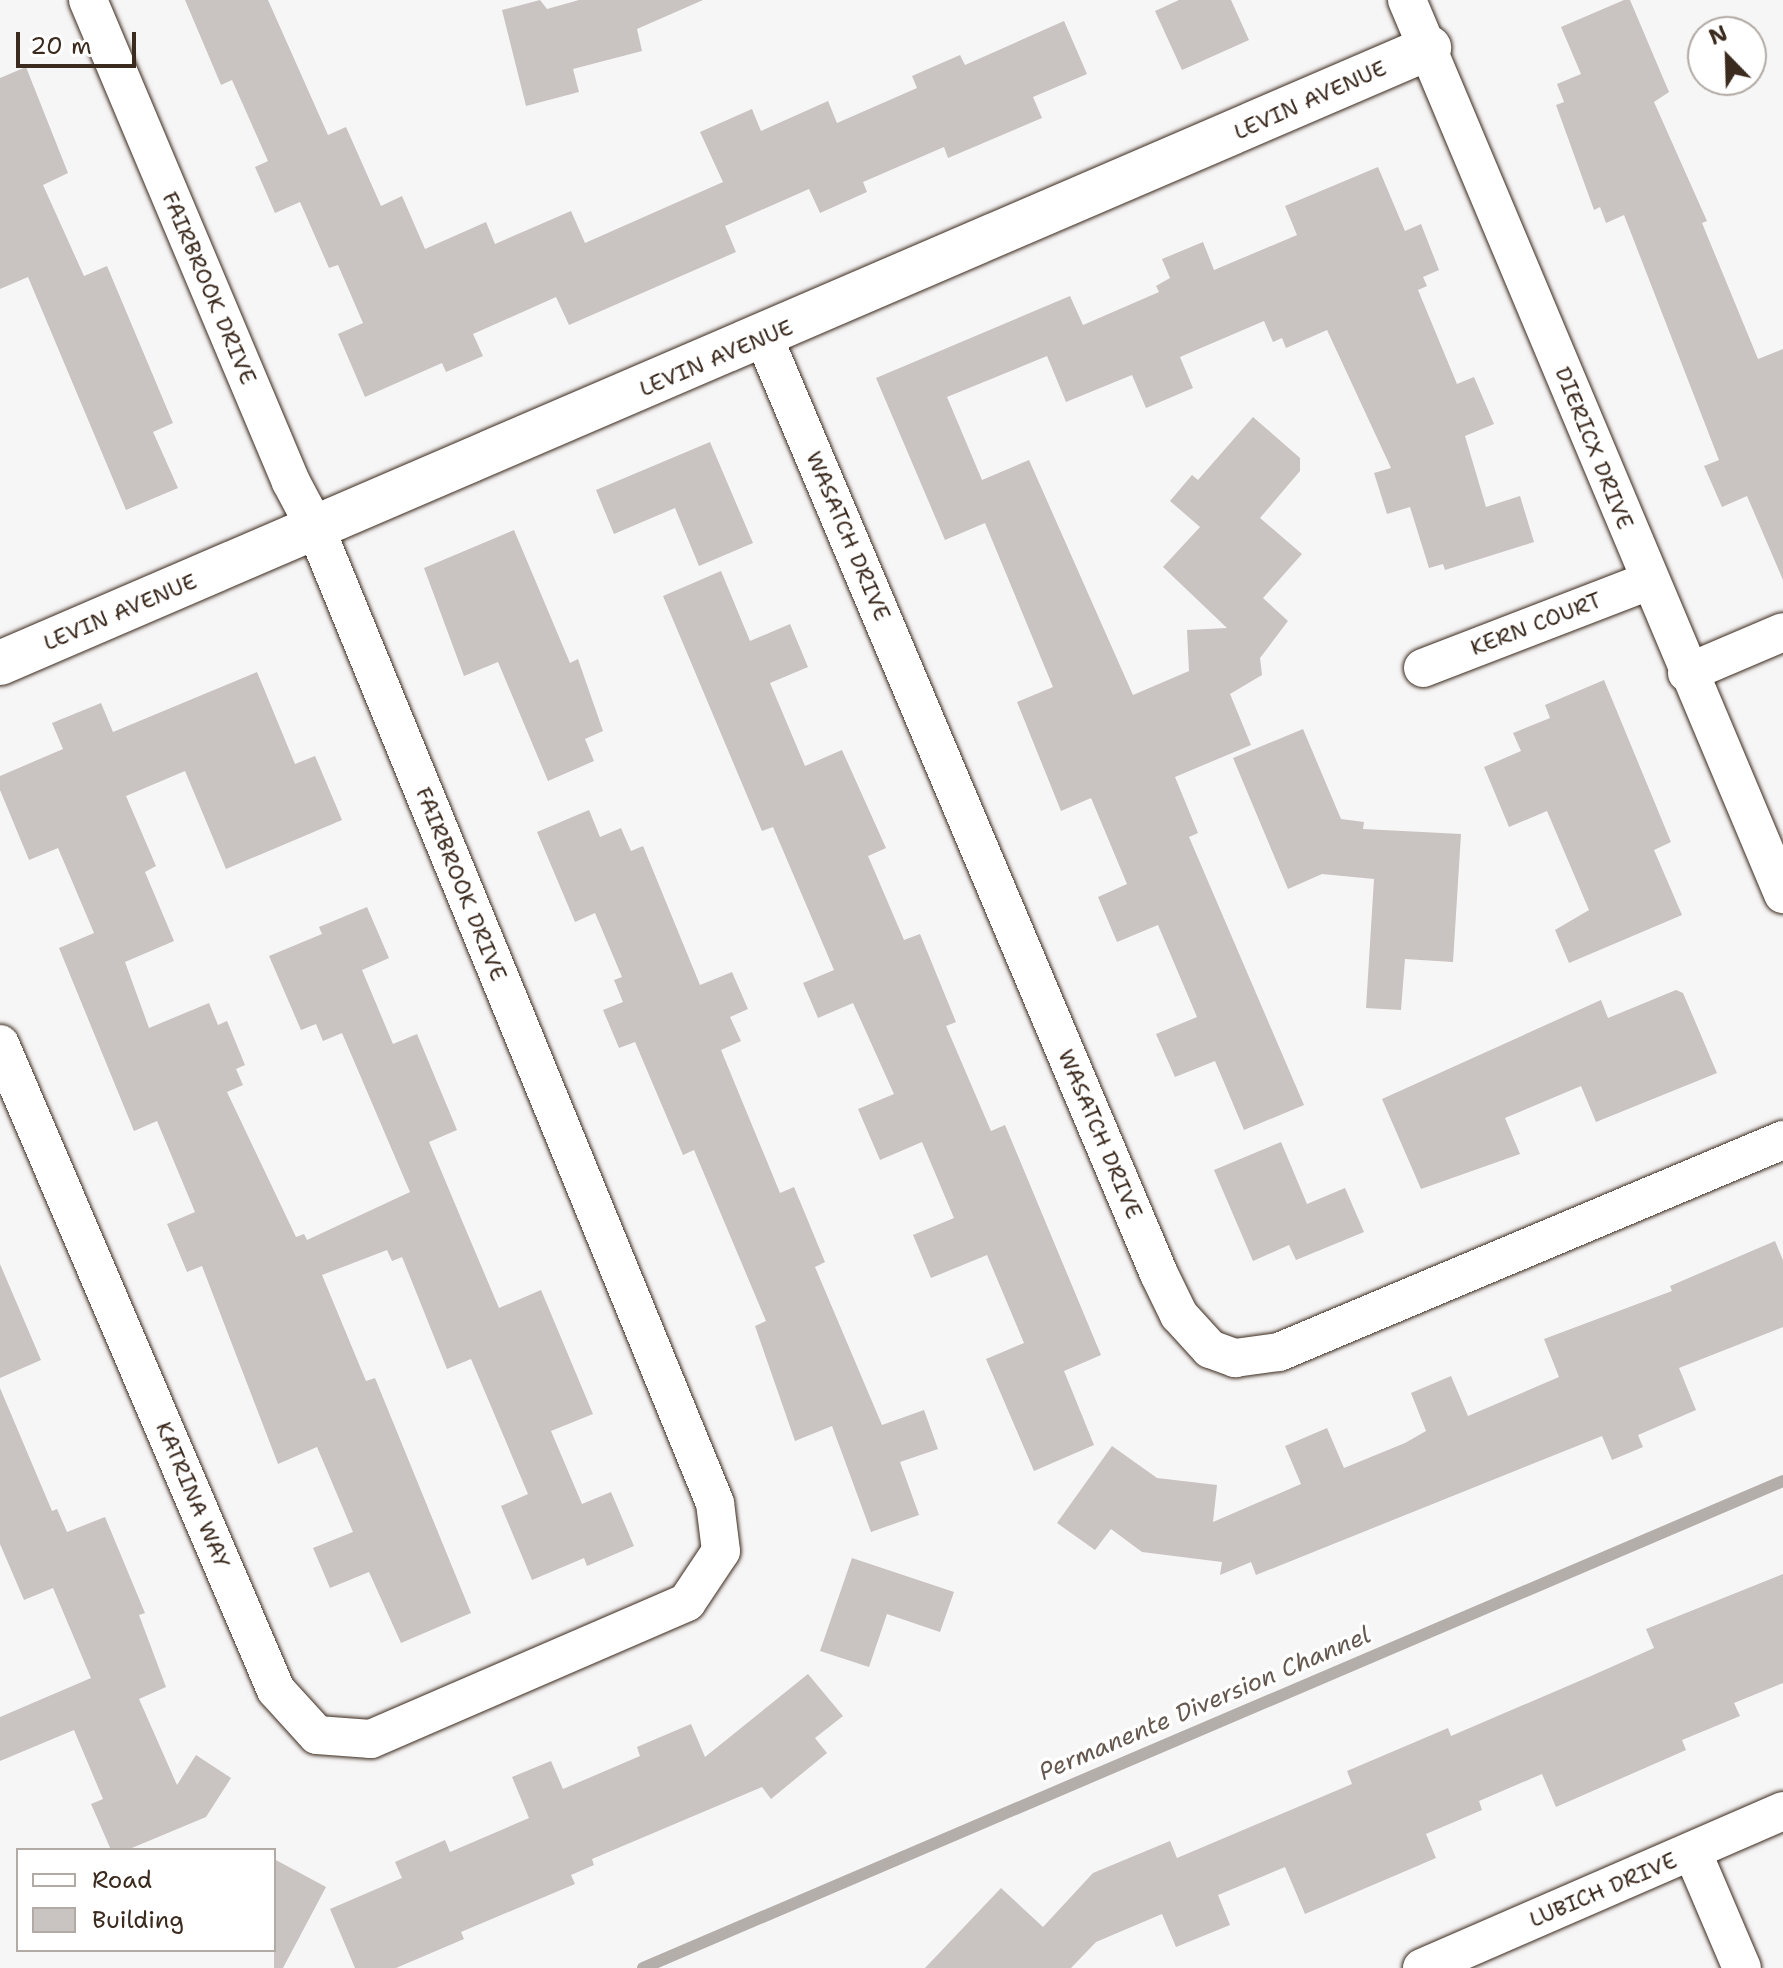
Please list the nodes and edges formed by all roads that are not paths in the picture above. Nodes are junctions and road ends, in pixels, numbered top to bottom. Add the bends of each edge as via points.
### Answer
1 (88, 0) edge
2 (1407, 0) edge
3 (1429, 48) junction
4 (764, 338) junction
5 (316, 529) junction
6 (1648, 581) junction
7 (1783, 632) edge
8 (0, 663) edge
9 (1423, 668) dead end
10 (1687, 673) junction
11 (1783, 894) edge
12 (0, 1044) edge
13 (1783, 1140) edge
14 (521, 1675) joint
15 (1783, 1811) edge
16 (1692, 1851) junction
17 (1422, 1968) edge
18 (1742, 1968) edge

1 - 5 street, FAIRBROOK DRIVE via 291,482
2 - 3 street, DIERICX DRIVE
3 - 4 street, LEVIN AVENUE
3 - 6 street, DIERICX DRIVE
4 - 5 street, LEVIN AVENUE
4 - 13 street, WASATCH DRIVE via 1159,1274 1179,1315 1210,1349 1235,1358 1279,1352
5 - 8 street, LEVIN AVENUE
5 - 14 street, FAIRBROOK DRIVE via 715,1503 721,1551 687,1602
6 - 9 street, KERN COURT
6 - 10 street, DIERICX DRIVE
7 - 10 street
10 - 11 street, DIERICX DRIVE
12 - 14 street, KATRINA WAY via 276,1690 317,1735 371,1739
15 - 16 street, LUBICH DRIVE
16 - 17 street, LUBICH DRIVE
16 - 18 street

